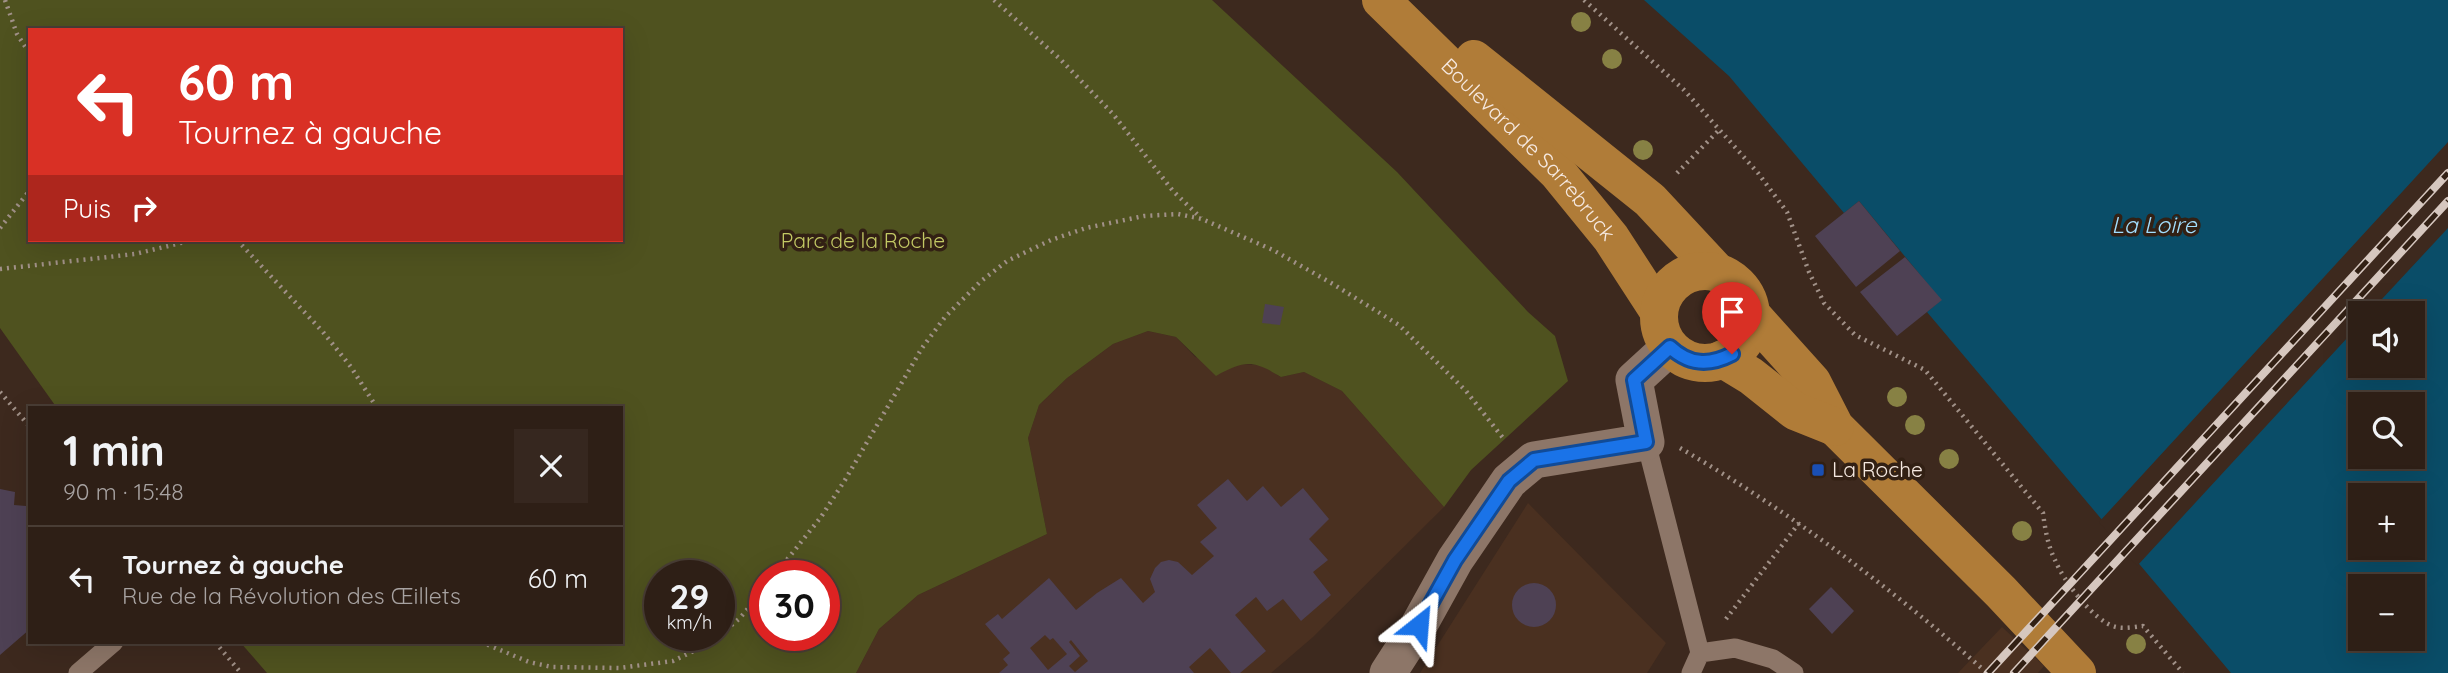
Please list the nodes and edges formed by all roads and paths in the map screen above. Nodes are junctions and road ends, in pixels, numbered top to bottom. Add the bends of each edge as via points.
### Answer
1 (5, 0) edge
2 (994, 0) edge
3 (1381, 0) edge
4 (1411, 0) edge
5 (1584, 0) edge
6 (28, 51) edge
7 (28, 193) edge
8 (1202, 219) junction
9 (0, 228) edge
10 (185, 242) edge
11 (239, 242) edge
12 (0, 269) edge
13 (1719, 274) junction
14 (1750, 313) junction
15 (1665, 329) junction
16 (1723, 359) junction
17 (0, 392) edge
18 (376, 406) edge
19 (28, 426) edge
20 (1835, 427) junction
21 (1646, 442) junction
22 (1527, 465) junction
23 (1799, 523) junction
24 (787, 560) edge
25 (749, 607) edge
26 (112, 644) edge
27 (217, 644) edge
28 (486, 644) edge
29 (1700, 653) junction
30 (78, 673) edge
31 (242, 673) edge
32 (1388, 673) edge
33 (1691, 673) edge
34 (1794, 673) edge
35 (1987, 673) edge
36 (2076, 673) edge
37 (2183, 673) edge

1 - 6 path
2 - 8 path via 1113,114 1173,191
3 - 15 main road, Boulevard de Sarrebruck via 1558,173 1611,238
4 - 13 main road, Boulevard de Sarrebruck via 1468,54 1650,200
5 - 37 path via 1684,90 1758,173 1787,212 1824,303 1855,335 1925,370 1934,380 2043,513 2055,560 2090,609 2116,627 2143,626
7 - 9 path
8 - 22 path via 1273,250 1399,325 1466,391
8 - 24 path via 1178,214 1144,216 1086,228 1007,261 980,282 922,348 845,480
10 - 12 path via 135,254
11 - 18 path via 323,332
13 - 14 main road via 1743,293
13 - 15 main road via 1699,272 1680,278 1666,292
14 - 16 main road via 1744,340
14 - 20 main road via 1812,382
15 - 16 main road via 1683,358 1699,363
15 - 21 street via 1634,380
16 - 20 main road via 1795,411
17 - 19 path
20 - 36 main road
21 - 22 street via 1534,460
21 - 23 path via 1671,443
21 - 29 lane
22 - 32 street via 1509,481 1462,549
23 - 29 path
23 - 35 path via 1896,595
25 - 28 path via 710,643 673,661 619,668 552,667
26 - 30 lane
27 - 31 path
29 - 33 lane
29 - 34 lane via 1735,648 1773,659

